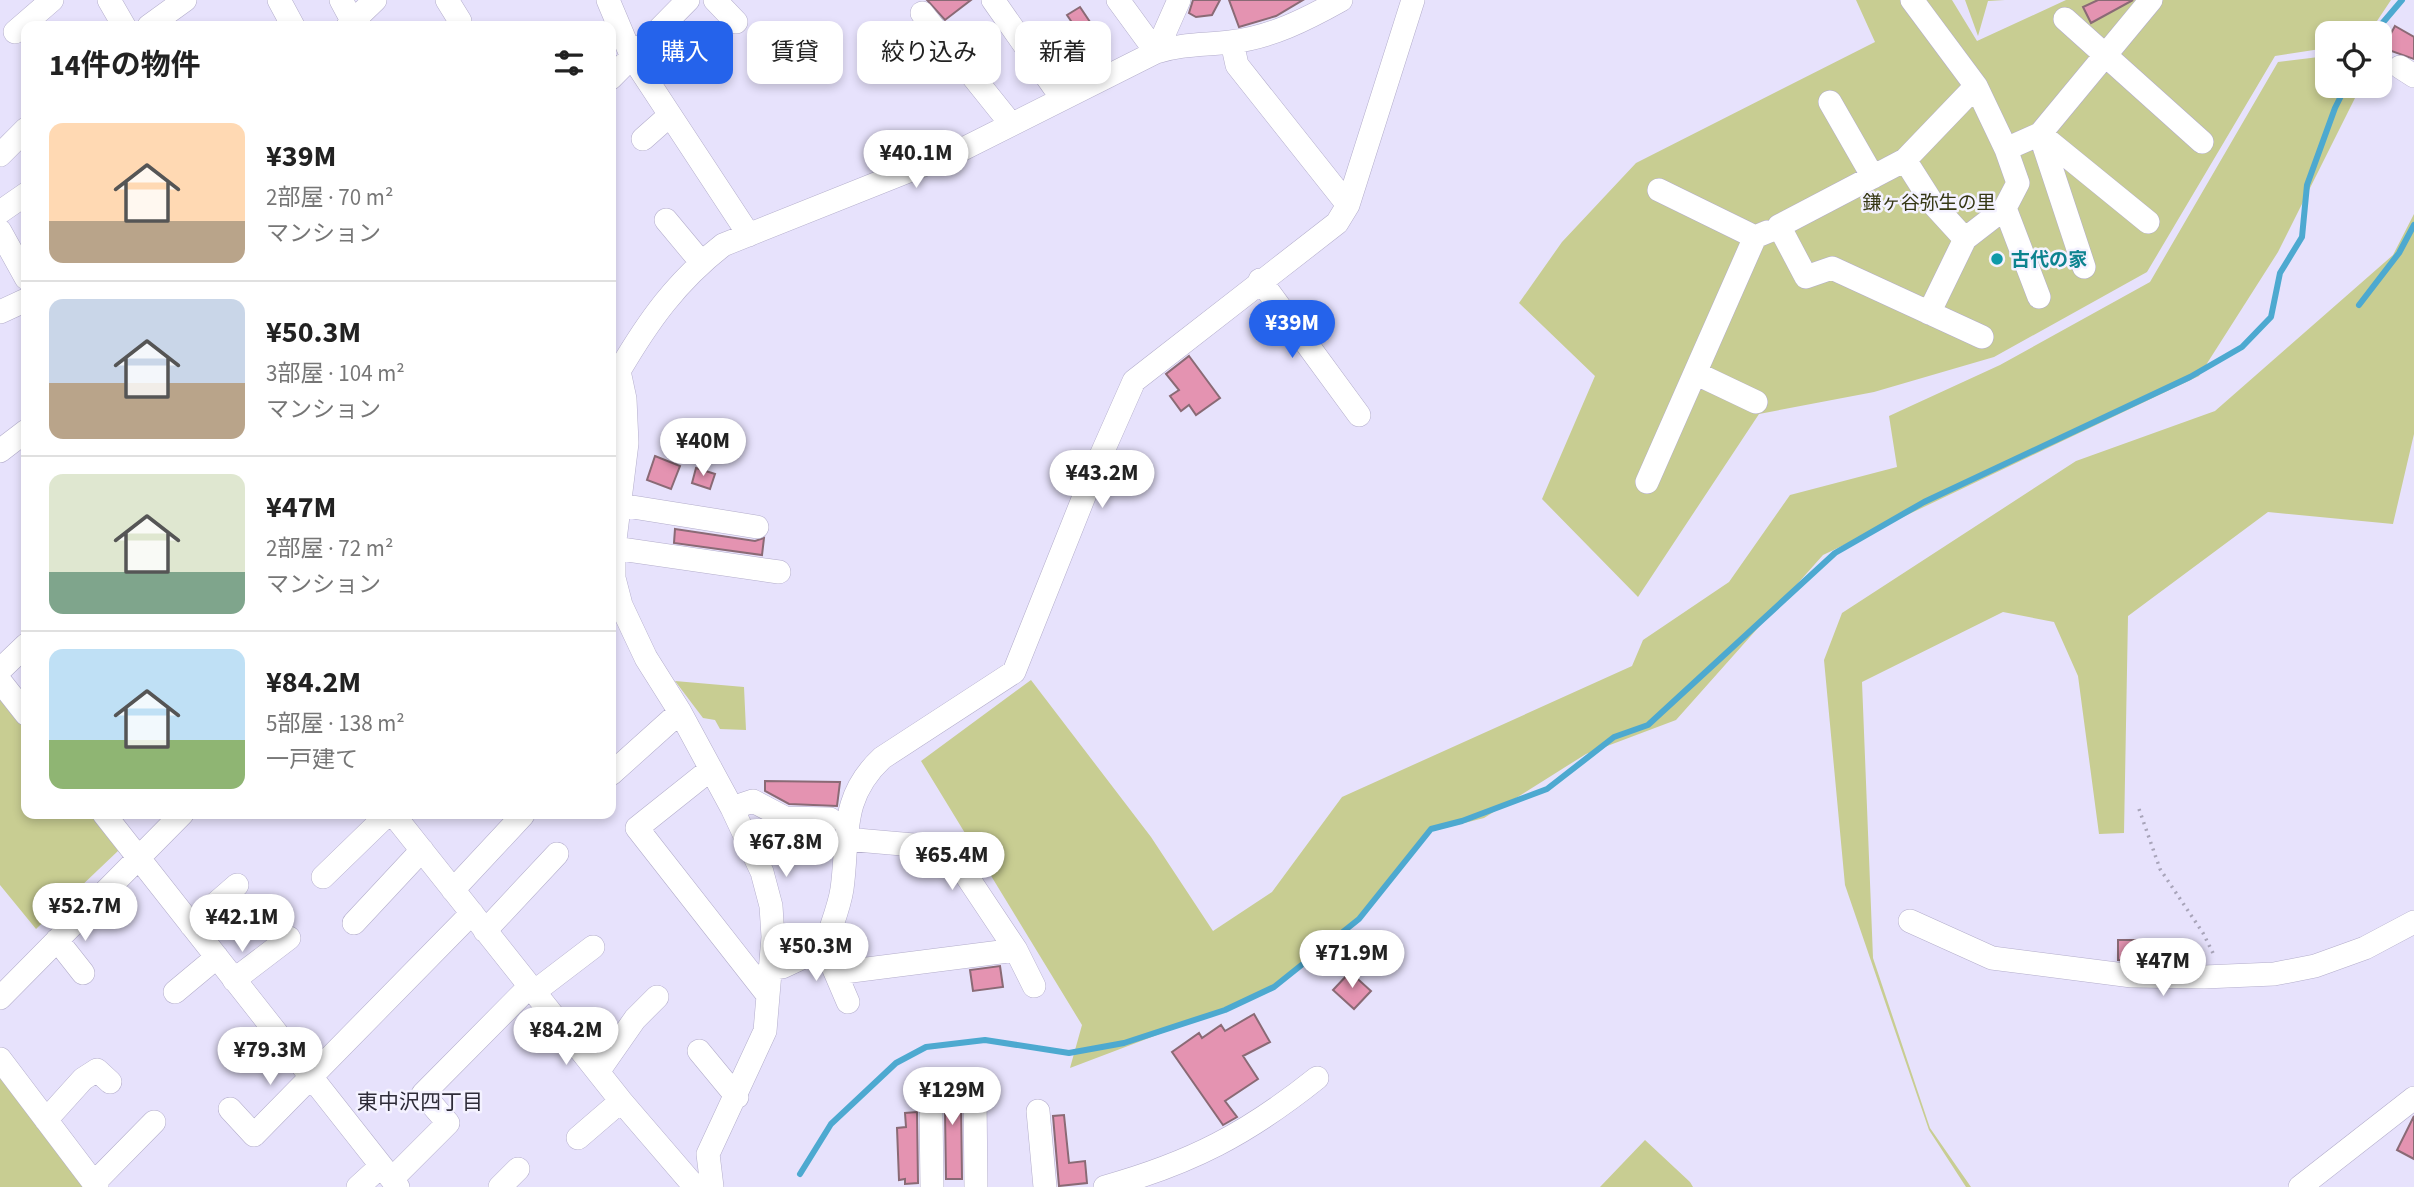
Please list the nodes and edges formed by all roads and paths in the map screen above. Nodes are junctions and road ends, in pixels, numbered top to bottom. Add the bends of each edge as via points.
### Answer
1 (52, 0) edge
2 (108, 0) edge
3 (185, 0) edge
4 (279, 0) edge
5 (341, 0) edge
6 (375, 0) edge
7 (447, 0) edge
8 (608, 0) edge
9 (688, 0) edge
10 (715, 0) edge
11 (993, 0) edge
12 (1118, 0) edge
13 (1179, 0) edge
14 (1341, 0) edge
15 (1413, 0) edge
16 (1912, 0) edge
17 (2151, 0) edge
18 (922, 13) dead end
19 (2065, 19) dead end
20 (28, 21) edge
21 (121, 21) edge
22 (156, 21) edge
23 (290, 21) edge
24 (350, 21) edge
25 (356, 21) edge
26 (460, 21) dead end
27 (736, 22) dead end
28 (21, 27) edge
29 (15, 32) dead end
30 (1232, 42) junction
31 (1156, 52) junction
32 (2105, 56) junction
33 (632, 57) junction
34 (616, 73) edge
35 (1976, 86) junction
36 (1061, 97) junction
37 (1830, 102) dead end
38 (670, 115) junction
39 (1011, 124) junction
40 (2040, 134) junction
41 (21, 135) edge
42 (643, 139) dead end
43 (2202, 142) dead end
44 (2006, 149) junction
45 (0, 155) edge
46 (1905, 160) junction
47 (1873, 177) junction
48 (1659, 190) dead end
49 (21, 197) edge
50 (1348, 205) junction
51 (2005, 208) junction
52 (0, 212) edge
53 (666, 220) dead end
54 (2148, 222) dead end
55 (1779, 226) junction
56 (1, 235) edge
57 (749, 235) junction
58 (1755, 237) junction
59 (1965, 239) junction
60 (701, 262) junction
61 (2084, 267) dead end
62 (21, 269) edge
63 (1260, 280) junction
64 (2039, 297) dead end
65 (21, 302) edge
66 (0, 312) edge
67 (1929, 313) junction
68 (1982, 337) dead end
69 (616, 371) edge
70 (1695, 373) junction
71 (616, 376) edge
72 (1756, 402) dead end
73 (1359, 415) dead end
74 (21, 435) edge
75 (0, 451) edge
76 (1647, 482) dead end
77 (620, 505) junction
78 (757, 527) dead end
79 (616, 534) edge
80 (616, 548) edge
81 (779, 572) dead end
82 (616, 585) edge
83 (21, 650) edge
84 (0, 670) edge
85 (0, 681) edge
86 (21, 708) edge
87 (680, 712) junction
88 (711, 769) junction
89 (616, 770) edge
90 (732, 808) junction
91 (2138, 809) dead end
92 (108, 819) edge
93 (177, 819) edge
94 (385, 819) edge
95 (394, 819) edge
96 (519, 819) edge
97 (830, 819) dead end
98 (845, 839) junction
99 (422, 850) junction
100 (557, 854) dead end
101 (139, 859) junction
102 (323, 877) dead end
103 (237, 885) dead end
104 (453, 890) junction
105 (1910, 921) dead end
106 (478, 922) junction
107 (2414, 922) edge
108 (354, 923) dead end
109 (191, 925) junction
110 (289, 938) dead end
111 (57, 940) junction
112 (593, 947) dead end
113 (825, 947) junction
114 (1016, 950) junction
115 (217, 957) junction
116 (769, 969) junction
117 (83, 972) dead end
118 (836, 973) junction
119 (2224, 976) junction
120 (234, 979) junction
121 (1034, 986) dead end
122 (532, 989) junction
123 (2, 992) edge
124 (175, 992) dead end
125 (768, 994) junction
126 (657, 997) dead end
127 (848, 1002) dead end
128 (699, 1051) dead end
129 (0, 1059) edge
130 (598, 1072) junction
131 (310, 1076) junction
132 (1317, 1078) dead end
133 (110, 1082) dead end
134 (737, 1097) junction
135 (975, 1097) dead end
136 (621, 1101) junction
137 (2411, 1104) edge
138 (230, 1109) dead end
139 (931, 1111) dead end
140 (1038, 1111) dead end
141 (46, 1120) junction
142 (154, 1122) dead end
143 (578, 1138) dead end
144 (518, 1169) dead end
145 (390, 1177) edge
146 (96, 1185) edge
147 (358, 1187) edge
148 (500, 1187) edge
149 (695, 1187) edge
150 (712, 1187) edge
151 (932, 1187) edge
152 (976, 1187) edge
153 (1045, 1187) edge
154 (1105, 1187) edge
155 (2300, 1187) edge

1 - 20 street
2 - 21 street
3 - 22 street
4 - 23 street
5 - 24 street
6 - 25 street
7 - 26 street
8 - 33 street
9 - 33 street
10 - 27 street
11 - 36 street
12 - 31 street
13 - 31 street
14 - 30 street via 1288,27
15 - 50 street
16 - 35 street
17 - 32 street
18 - 39 street
19 - 32 street
28 - 29 street
30 - 31 street via 1178,45
30 - 50 street via 1237,65
31 - 36 street
32 - 40 street
32 - 43 street
33 - 34 street
33 - 38 street
35 - 44 street
35 - 46 street
36 - 39 street
37 - 47 street
38 - 42 street
38 - 57 street
39 - 57 street via 961,150
40 - 44 street
40 - 54 street
40 - 61 street
41 - 45 street
44 - 51 street via 2018,183
46 - 47 street
46 - 59 street via 1933,204
47 - 55 street
48 - 58 street
49 - 52 street
50 - 63 street via 1336,223
51 - 59 street
51 - 64 street
53 - 60 street
55 - 58 street
55 - 67 street via 1806,277 1832,268
56 - 62 street
57 - 60 street via 723,245
58 - 70 street
59 - 67 street
60 - 69 street via 658,307
63 - 73 street
63 - 98 street via 1133,381 1014,672 866,773 849,808
65 - 66 street
67 - 68 street
70 - 72 street
70 - 76 street
71 - 77 street via 625,399 627,443
74 - 75 street
77 - 78 street
77 - 79 street
80 - 81 street
82 - 87 street via 646,658
83 - 84 street
85 - 86 street
87 - 88 street
87 - 89 street
88 - 90 street
88 - 125 street via 637,828
90 - 97 street via 753,801 785,818
90 - 116 street via 762,872 771,906
91 - 119 path via 2160,869 2203,933
92 - 101 street
93 - 101 street
94 - 102 street
95 - 99 street
96 - 104 street
98 - 113 street via 841,891
98 - 114 street via 948,848
99 - 104 street
99 - 108 street
100 - 106 street
101 - 109 street
101 - 111 street
103 - 109 street
104 - 106 street
105 - 119 street via 1992,958 2132,976
106 - 122 street
106 - 131 street
107 - 119 street via 2365,948 2315,966
109 - 115 street
110 - 120 street
111 - 117 street
111 - 123 street
112 - 122 street
113 - 116 street
113 - 118 street
114 - 118 street
114 - 121 street
115 - 120 street
115 - 124 street
116 - 125 street
118 - 127 street
120 - 131 street
122 - 130 street
122 - 145 street via 423,1094 448,1123
125 - 134 street via 765,1031
126 - 130 street via 635,1019
128 - 134 street
129 - 141 street
130 - 136 street
131 - 138 street via 254,1135
131 - 145 street
132 - 154 street via 1212,1150
133 - 141 street via 97,1070
134 - 150 street via 708,1154
135 - 152 street
136 - 143 street
136 - 149 street
137 - 155 street
139 - 151 street
140 - 153 street
141 - 146 street
142 - 146 street
144 - 148 street
145 - 147 street

